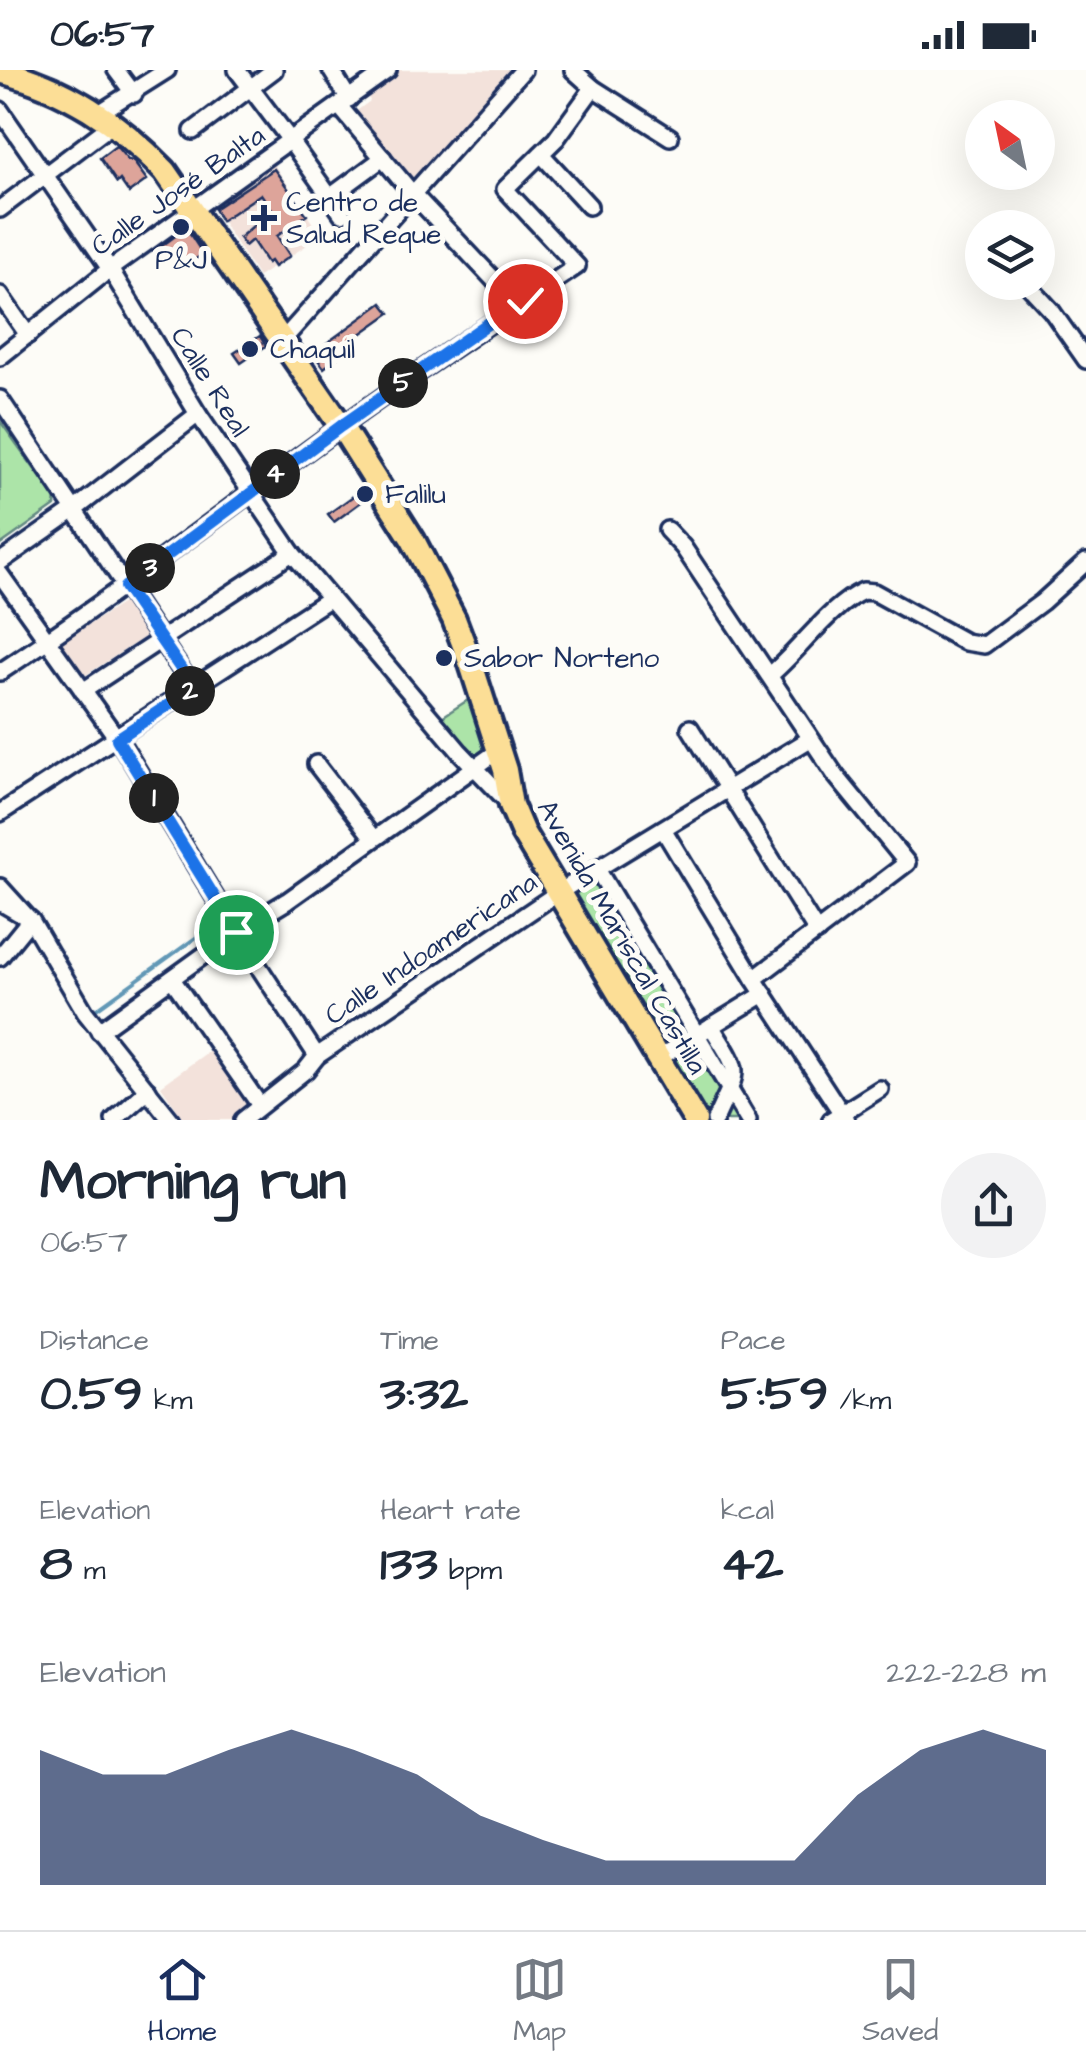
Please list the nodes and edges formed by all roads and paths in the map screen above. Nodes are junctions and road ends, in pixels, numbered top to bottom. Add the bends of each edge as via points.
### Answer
1 (116, 70) edge
2 (167, 70) edge
3 (236, 70) edge
4 (274, 70) edge
5 (331, 70) edge
6 (388, 70) edge
7 (522, 70) edge
8 (573, 70) edge
9 (0, 71) edge
10 (250, 87) junction
11 (593, 88) junction
12 (134, 94) junction
13 (345, 103) junction
14 (0, 110) edge
15 (106, 118) junction
16 (194, 131) dead end
17 (670, 138) dead end
18 (289, 139) junction
19 (541, 154) junction
20 (382, 158) junction
21 (44, 174) junction
22 (411, 192) junction
23 (330, 197) junction
24 (589, 206) dead end
25 (0, 208) edge
26 (192, 210) junction
27 (342, 214) dead end
28 (110, 269) junction
29 (0, 296) edge
30 (1041, 300) edge
31 (516, 304) junction
32 (28, 335) junction
33 (282, 341) junction
34 (0, 357) edge
35 (1086, 360) edge
36 (0, 399) edge
37 (198, 414) junction
38 (341, 426) junction
39 (250, 492) junction
40 (74, 510) junction
41 (667, 530) dead end
42 (292, 552) junction
43 (0, 562) edge
44 (1086, 562) edge
45 (0, 574) edge
46 (125, 587) junction
47 (329, 599) junction
48 (160, 639) junction
49 (46, 642) junction
50 (0, 672) edge
51 (770, 675) junction
52 (194, 688) junction
53 (84, 691) junction
54 (690, 728) dead end
55 (117, 739) junction
56 (810, 739) junction
57 (498, 751) junction
58 (316, 764) dead end
59 (474, 766) junction
60 (729, 788) junction
61 (511, 805) junction
62 (0, 813) edge
63 (663, 829) junction
64 (372, 838) junction
65 (597, 870) junction
66 (0, 888) edge
67 (560, 892) junction
68 (0, 902) edge
69 (32, 924) junction
70 (236, 932) junction
71 (817, 932) junction
72 (0, 957) edge
73 (172, 979) junction
74 (754, 979) junction
75 (764, 994) junction
76 (92, 1021) junction
77 (711, 1026) junction
78 (696, 1035) junction
79 (317, 1056) junction
80 (659, 1058) junction
81 (729, 1089) junction
82 (148, 1090) junction
83 (880, 1090) dead end
84 (260, 1104) junction
85 (687, 1115) edge
86 (839, 1118) edge
87 (114, 1120) edge
88 (171, 1120) edge
89 (243, 1120) edge
90 (715, 1120) edge
91 (748, 1120) edge

1 - 12 street
2 - 12 street
3 - 10 street
4 - 10 street
5 - 13 street
6 - 13 street, Calle José Balta
7 - 22 street
8 - 11 street
9 - 15 highway, Avenida Mariscal Castilla via 57,89
10 - 16 street
10 - 18 street
11 - 17 street
11 - 19 street
12 - 15 street
13 - 18 street, Calle José Balta
13 - 20 street
14 - 21 street, Calle Real
15 - 21 street
15 - 26 highway, Avenida Mariscal Castilla via 165,171
18 - 23 street
18 - 26 street, Calle José Balta
19 - 24 street
19 - 31 street via 505,189 577,266
20 - 22 street
20 - 23 street
21 - 25 street
21 - 28 street, Calle Real
22 - 31 street
22 - 33 street
23 - 27 street
26 - 28 street, Calle José Balta
26 - 33 highway, Avenida Mariscal Castilla
28 - 32 street, Calle José Balta
28 - 37 street, Calle Real
29 - 32 street
30 - 35 street
31 - 38 street
32 - 34 street, Calle José Balta
33 - 38 highway, Avenida Mariscal Castilla
36 - 40 street
37 - 39 street, Calle Real
37 - 40 street
38 - 39 street
38 - 57 highway, Avenida Mariscal Castilla via 454,618
39 - 42 street, Calle Real
39 - 46 street
40 - 43 street
40 - 46 street
41 - 51 street
42 - 47 street, Calle Real
42 - 48 street
44 - 51 street via 984,645 965,642 863,591
45 - 49 street
46 - 48 street
46 - 49 street
47 - 52 street
47 - 59 street, Calle Real
48 - 52 street
48 - 53 street
49 - 50 street
49 - 53 street
51 - 56 street
52 - 55 street
53 - 55 street
54 - 60 street
55 - 62 street
55 - 70 street
56 - 60 street, Calle Indoamericana
56 - 71 street via 907,863
57 - 59 street
57 - 61 highway, Avenida Mariscal Castilla
58 - 64 street
59 - 61 street, Calle Real
59 - 64 street
60 - 63 street, Calle Indoamericana
60 - 71 street
61 - 67 highway, Avenida Mariscal Castilla
63 - 65 street, Calle Indoamericana
63 - 74 street
64 - 70 street
65 - 67 street, Calle Indoamericana
65 - 78 street
66 - 69 street
67 - 79 street, Calle Indoamericana
67 - 80 highway, Avenida Mariscal Castilla
68 - 69 street
69 - 72 street
69 - 76 street
70 - 73 street
70 - 79 street
71 - 74 street
73 - 76 street
73 - 84 street
74 - 75 street
75 - 77 street
75 - 86 street
76 - 82 street
77 - 78 street
77 - 81 street via 736,1068
78 - 80 street
78 - 81 street
79 - 84 street, Calle Indoamericana
80 - 85 highway, Avenida Mariscal Castilla
81 - 90 street
81 - 91 street
82 - 87 street
82 - 88 street
83 - 86 street
84 - 89 street, Calle Indoamericana

